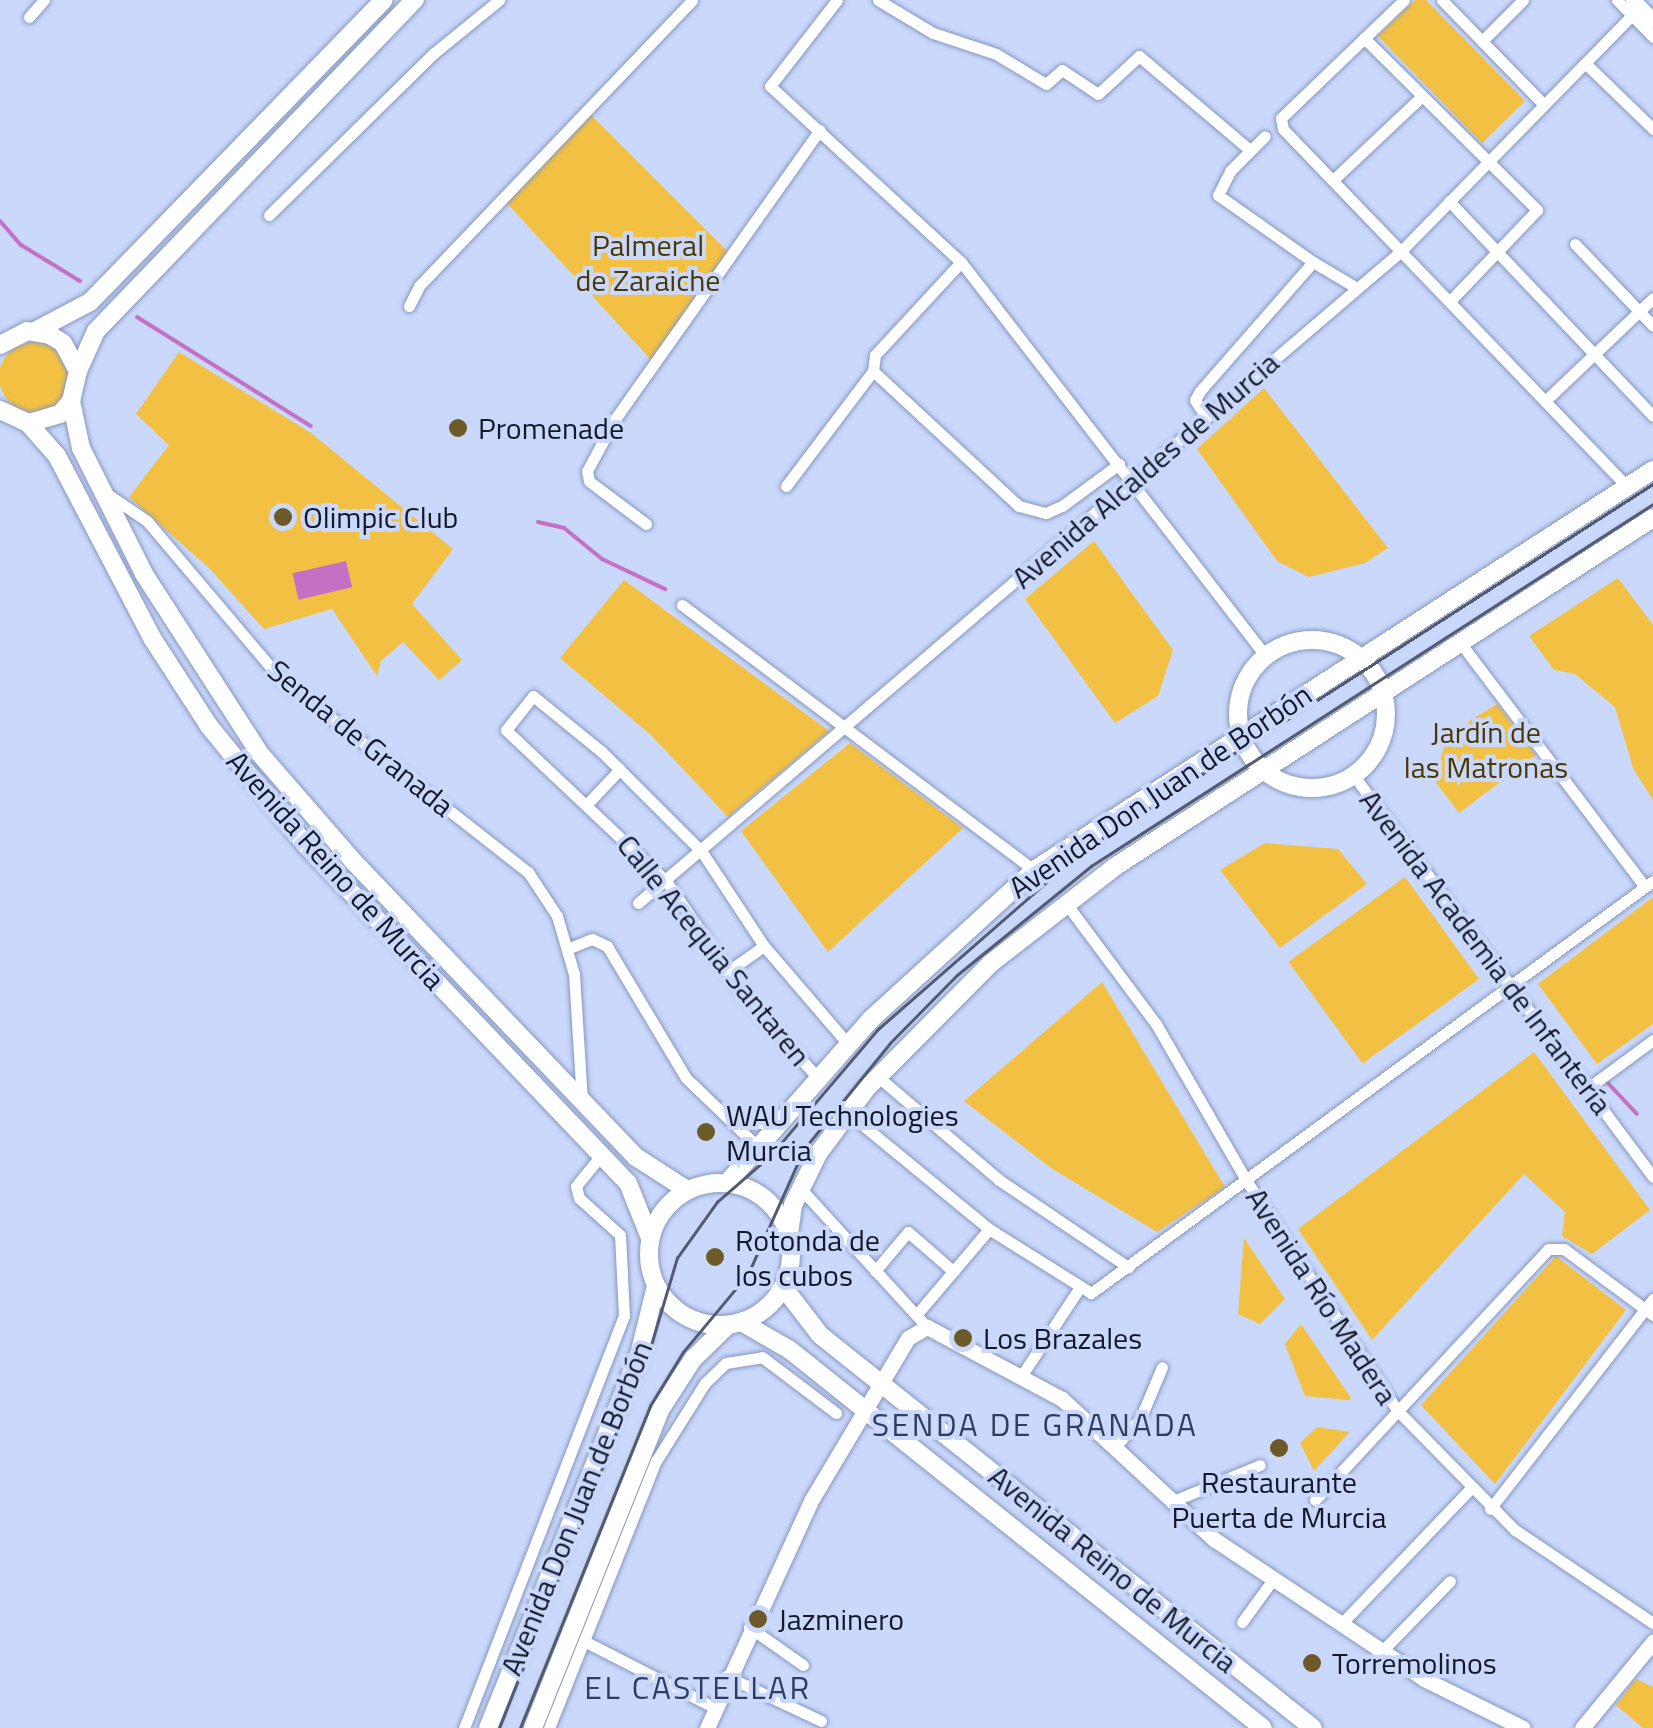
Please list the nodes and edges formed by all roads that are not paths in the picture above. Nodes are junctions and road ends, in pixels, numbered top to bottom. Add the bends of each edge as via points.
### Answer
1 (44, 0) edge
2 (384, 0) edge
3 (425, 0) edge
4 (499, 0) edge
5 (692, 0) edge
6 (836, 0) edge
7 (878, 0) edge
8 (1404, 0) edge
9 (1442, 0) edge
10 (1524, 0) edge
11 (1618, 0) edge
12 (410, 6) edge
13 (1632, 8) edge
14 (29, 17) dead end
15 (1653, 21) edge
16 (1653, 36) edge
17 (1364, 38) junction
18 (1482, 41) junction
19 (1585, 63) junction
20 (1421, 96) junction
21 (1544, 105) junction
22 (1653, 128) edge
23 (820, 130) junction
24 (1265, 136) dead end
25 (1250, 150) junction
26 (1486, 164) junction
27 (1333, 180) junction
28 (1449, 202) junction
29 (269, 215) dead end
30 (1575, 244) dead end
31 (1402, 250) junction
32 (1498, 252) junction
33 (960, 262) junction
34 (1313, 262) junction
35 (1357, 288) junction
36 (1653, 298) edge
37 (1450, 300) junction
38 (409, 306) dead end
39 (1638, 313) junction
40 (1653, 326) edge
41 (34, 331) junction
42 (0, 345) edge
43 (1595, 354) junction
44 (78, 371) junction
45 (873, 371) junction
46 (1545, 400) junction
47 (71, 401) junction
48 (0, 410) edge
49 (1653, 416) edge
50 (1206, 417) junction
51 (28, 423) junction
52 (1119, 464) junction
53 (1653, 470) edge
54 (1130, 479) junction
55 (786, 486) dead end
56 (1627, 487) junction
57 (102, 491) junction
58 (1653, 518) edge
59 (646, 524) dead end
60 (682, 604) dead end
61 (1462, 644) junction
62 (1265, 655) junction
63 (1360, 656) junction
64 (1384, 694) junction
65 (850, 728) junction
66 (1240, 735) junction
67 (620, 769) junction
68 (1263, 771) junction
69 (1354, 776) junction
70 (589, 802) junction
71 (702, 852) junction
72 (1034, 870) junction
73 (666, 881) junction
74 (1649, 884) edge
75 (1066, 902) junction
76 (638, 904) dead end
77 (764, 946) junction
78 (567, 949) junction
79 (727, 972) junction
80 (1513, 985) junction
81 (1653, 1040) edge
82 (848, 1044) junction
83 (877, 1076) junction
84 (818, 1078) junction
85 (1588, 1088) junction
86 (582, 1100) junction
87 (848, 1113) junction
88 (723, 1120) junction
89 (779, 1124) junction
90 (758, 1146) junction
91 (602, 1154) junction
92 (1653, 1176) edge
93 (1246, 1180) junction
94 (726, 1183) junction
95 (802, 1188) junction
96 (687, 1190) junction
97 (989, 1228) junction
98 (788, 1234) junction
99 (650, 1238) junction
100 (1128, 1267) junction
101 (875, 1271) junction
102 (954, 1271) junction
103 (656, 1286) junction
104 (1080, 1287) junction
105 (784, 1288) junction
106 (1650, 1308) edge
107 (922, 1320) junction
108 (735, 1325) junction
109 (1162, 1366) dead end
110 (1022, 1374) junction
111 (880, 1382) junction
112 (864, 1409) junction
113 (1397, 1410) junction
114 (836, 1413) dead end
115 (1116, 1446) junction
116 (1260, 1465) dead end
117 (1470, 1489) junction
118 (1315, 1500) dead end
119 (1171, 1502) junction
120 (1490, 1510) junction
121 (1274, 1578) junction
122 (1450, 1581) dead end
123 (1242, 1622) dead end
124 (1342, 1623) junction
125 (1653, 1623) edge
126 (749, 1627) junction
127 (584, 1641) junction
128 (1653, 1642) edge
129 (1383, 1650) junction
130 (803, 1665) dead end
131 (726, 1676) junction
132 (714, 1708) junction
133 (821, 1721) dead end
134 (464, 1728) edge
135 (488, 1728) edge
136 (533, 1728) edge
137 (550, 1728) edge
138 (707, 1728) edge
139 (1264, 1728) edge
140 (1312, 1728) edge
141 (1524, 1728) edge
142 (1582, 1728) edge

1 - 14 street
2 - 41 main road via 90,302
3 - 12 main road
4 - 29 street via 434,52
5 - 38 street via 419,286
6 - 23 street via 770,86
7 - 25 street via 933,34 996,54 1046,84 1062,70 1098,94 1139,56
8 - 17 street
9 - 18 street
10 - 18 street
11 - 13 street
12 - 44 main road via 96,331
13 - 15 street
13 - 16 street
13 - 19 street, Avenida Alcaldes de Murcia
17 - 20 street
17 - 27 street via 1279,122
18 - 21 street
19 - 21 street, Avenida Alcaldes de Murcia
19 - 22 street
20 - 26 street
20 - 27 street
21 - 26 street, Avenida Alcaldes de Murcia
23 - 33 street
23 - 59 street via 615,419 587,471 607,497
24 - 25 street
25 - 34 street via 1218,196
26 - 28 street, Avenida Alcaldes de Murcia
26 - 32 street via 1537,210
27 - 31 street
28 - 31 street, Avenida Alcaldes de Murcia
28 - 32 street
30 - 39 street
31 - 35 street, Avenida Alcaldes de Murcia
31 - 37 street
32 - 37 street
32 - 43 street
33 - 45 street via 875,355
33 - 52 street
34 - 35 street
34 - 50 street via 1200,391 1196,400
35 - 50 street, Avenida Alcaldes de Murcia
36 - 39 street
37 - 46 street
39 - 40 street
39 - 43 street
41 - 42 main road
41 - 44 main road via 63,343
43 - 46 street
43 - 49 street
44 - 47 main road
45 - 52 street via 1019,506 1046,513
45 - 55 street
46 - 56 street
47 - 51 main road via 60,414
47 - 57 main road, Avenida Reino de Murcia via 81,448
48 - 51 main road
50 - 54 street, Avenida Alcaldes de Murcia
51 - 91 main road, Avenida Reino de Murcia via 58,456 152,638 239,764 304,843
52 - 54 street
53 - 56 main road, Avenida Don Juan de Borbón
54 - 62 street
54 - 65 street, Avenida Alcaldes de Murcia
56 - 63 main road, Avenida Don Juan de Borbón
57 - 78 street, Senda de Granada via 147,522 279,677 528,872 557,916
57 - 86 main road, Avenida Reino de Murcia via 167,617 260,754 353,862
58 - 61 main road, Avenida Don Juan de Borbón
60 - 65 street
61 - 64 main road, Avenida Don Juan de Borbón
61 - 74 street
62 - 63 main road via 1313,639
62 - 66 main road via 1240,691
63 - 64 main road
63 - 66 main road, Avenida Don Juan de Borbón
64 - 68 main road, Avenida Don Juan de Borbón
64 - 69 main road via 1384,731 1374,756
65 - 71 street, Avenida Alcaldes de Murcia
65 - 72 street
66 - 68 main road
66 - 72 main road, Avenida Don Juan de Borbón
67 - 70 street
67 - 70 street, Calle Acequia Santaren via 533,696 506,730
67 - 71 street
68 - 69 main road via 1308,788
68 - 75 main road, Avenida Don Juan de Borbón
69 - 80 street, Avenida Academia de Infantería
70 - 73 street, Calle Acequia Santaren
71 - 73 street, Avenida Alcaldes de Murcia
71 - 77 street
72 - 82 main road, Avenida Don Juan de Borbón
73 - 76 street, Avenida Alcaldes de Murcia
73 - 79 street, Calle Acequia Santaren
74 - 80 street
75 - 83 main road, Avenida Don Juan de Borbón via 991,963
75 - 93 street, Avenida Río Madera via 1156,1024
77 - 79 street
77 - 82 street
78 - 86 street, Senda de Granada via 581,1030
78 - 88 street via 592,939 607,946 665,1048
79 - 84 street, Calle Acequia Santaren
80 - 85 street, Avenida Academia de Infantería
80 - 93 street
81 - 85 street
82 - 84 main road, Avenida Don Juan de Borbón
83 - 87 main road, Avenida Don Juan de Borbón
83 - 100 street via 998,1180
84 - 89 main road, Avenida Don Juan de Borbón
85 - 92 street, Avenida Academia de Infantería
86 - 96 main road, Avenida Reino de Murcia via 652,1171
87 - 95 main road, Avenida Don Juan de Borbón
87 - 97 street
88 - 89 street
88 - 90 street
89 - 90 main road, Avenida Don Juan de Borbón
90 - 94 main road, Avenida Don Juan de Borbón
91 - 99 main road, Avenida Reino de Murcia via 636,1196
91 - 134 street via 576,1186 578,1198 620,1235 624,1316
93 - 100 street
93 - 113 street, Avenida Río Madera
94 - 96 main road
94 - 98 main road via 765,1199
95 - 98 main road, Avenida Don Juan de Borbón
95 - 101 street
96 - 99 main road via 662,1211
97 - 102 street
97 - 104 street
98 - 105 main road
99 - 103 main road
100 - 104 street via 1091,1293
101 - 102 street via 908,1232
101 - 107 street
102 - 107 street
103 - 108 main road via 685,1318
103 - 135 main road, Avenida Don Juan de Borbón via 639,1355
104 - 110 street
105 - 108 main road
105 - 111 main road, Avenida Reino de Murcia via 802,1320
106 - 113 street via 1564,1250 1548,1248
106 - 120 street
107 - 110 street
107 - 111 street
108 - 112 main road, Avenida Reino de Murcia via 773,1337
108 - 136 main road, Avenida Don Juan de Borbón via 693,1360 660,1410
109 - 115 street via 1141,1417
110 - 115 street
111 - 112 street
111 - 140 main road, Avenida Reino de Murcia
112 - 126 street
112 - 139 main road, Avenida Reino de Murcia
113 - 117 street, Avenida Río Madera
113 - 118 street
114 - 127 street via 762,1357 726,1363 686,1406 656,1461
115 - 119 street
116 - 119 street
117 - 120 street, Avenida Río Madera
117 - 124 street
119 - 121 street
120 - 125 street, Avenida Río Madera via 1559,1564
121 - 123 street
121 - 124 street
122 - 129 street
124 - 129 street
126 - 130 street
126 - 131 street
127 - 132 street
127 - 137 street
128 - 142 street
129 - 141 street via 1424,1679
131 - 132 street
131 - 133 street
132 - 138 street

